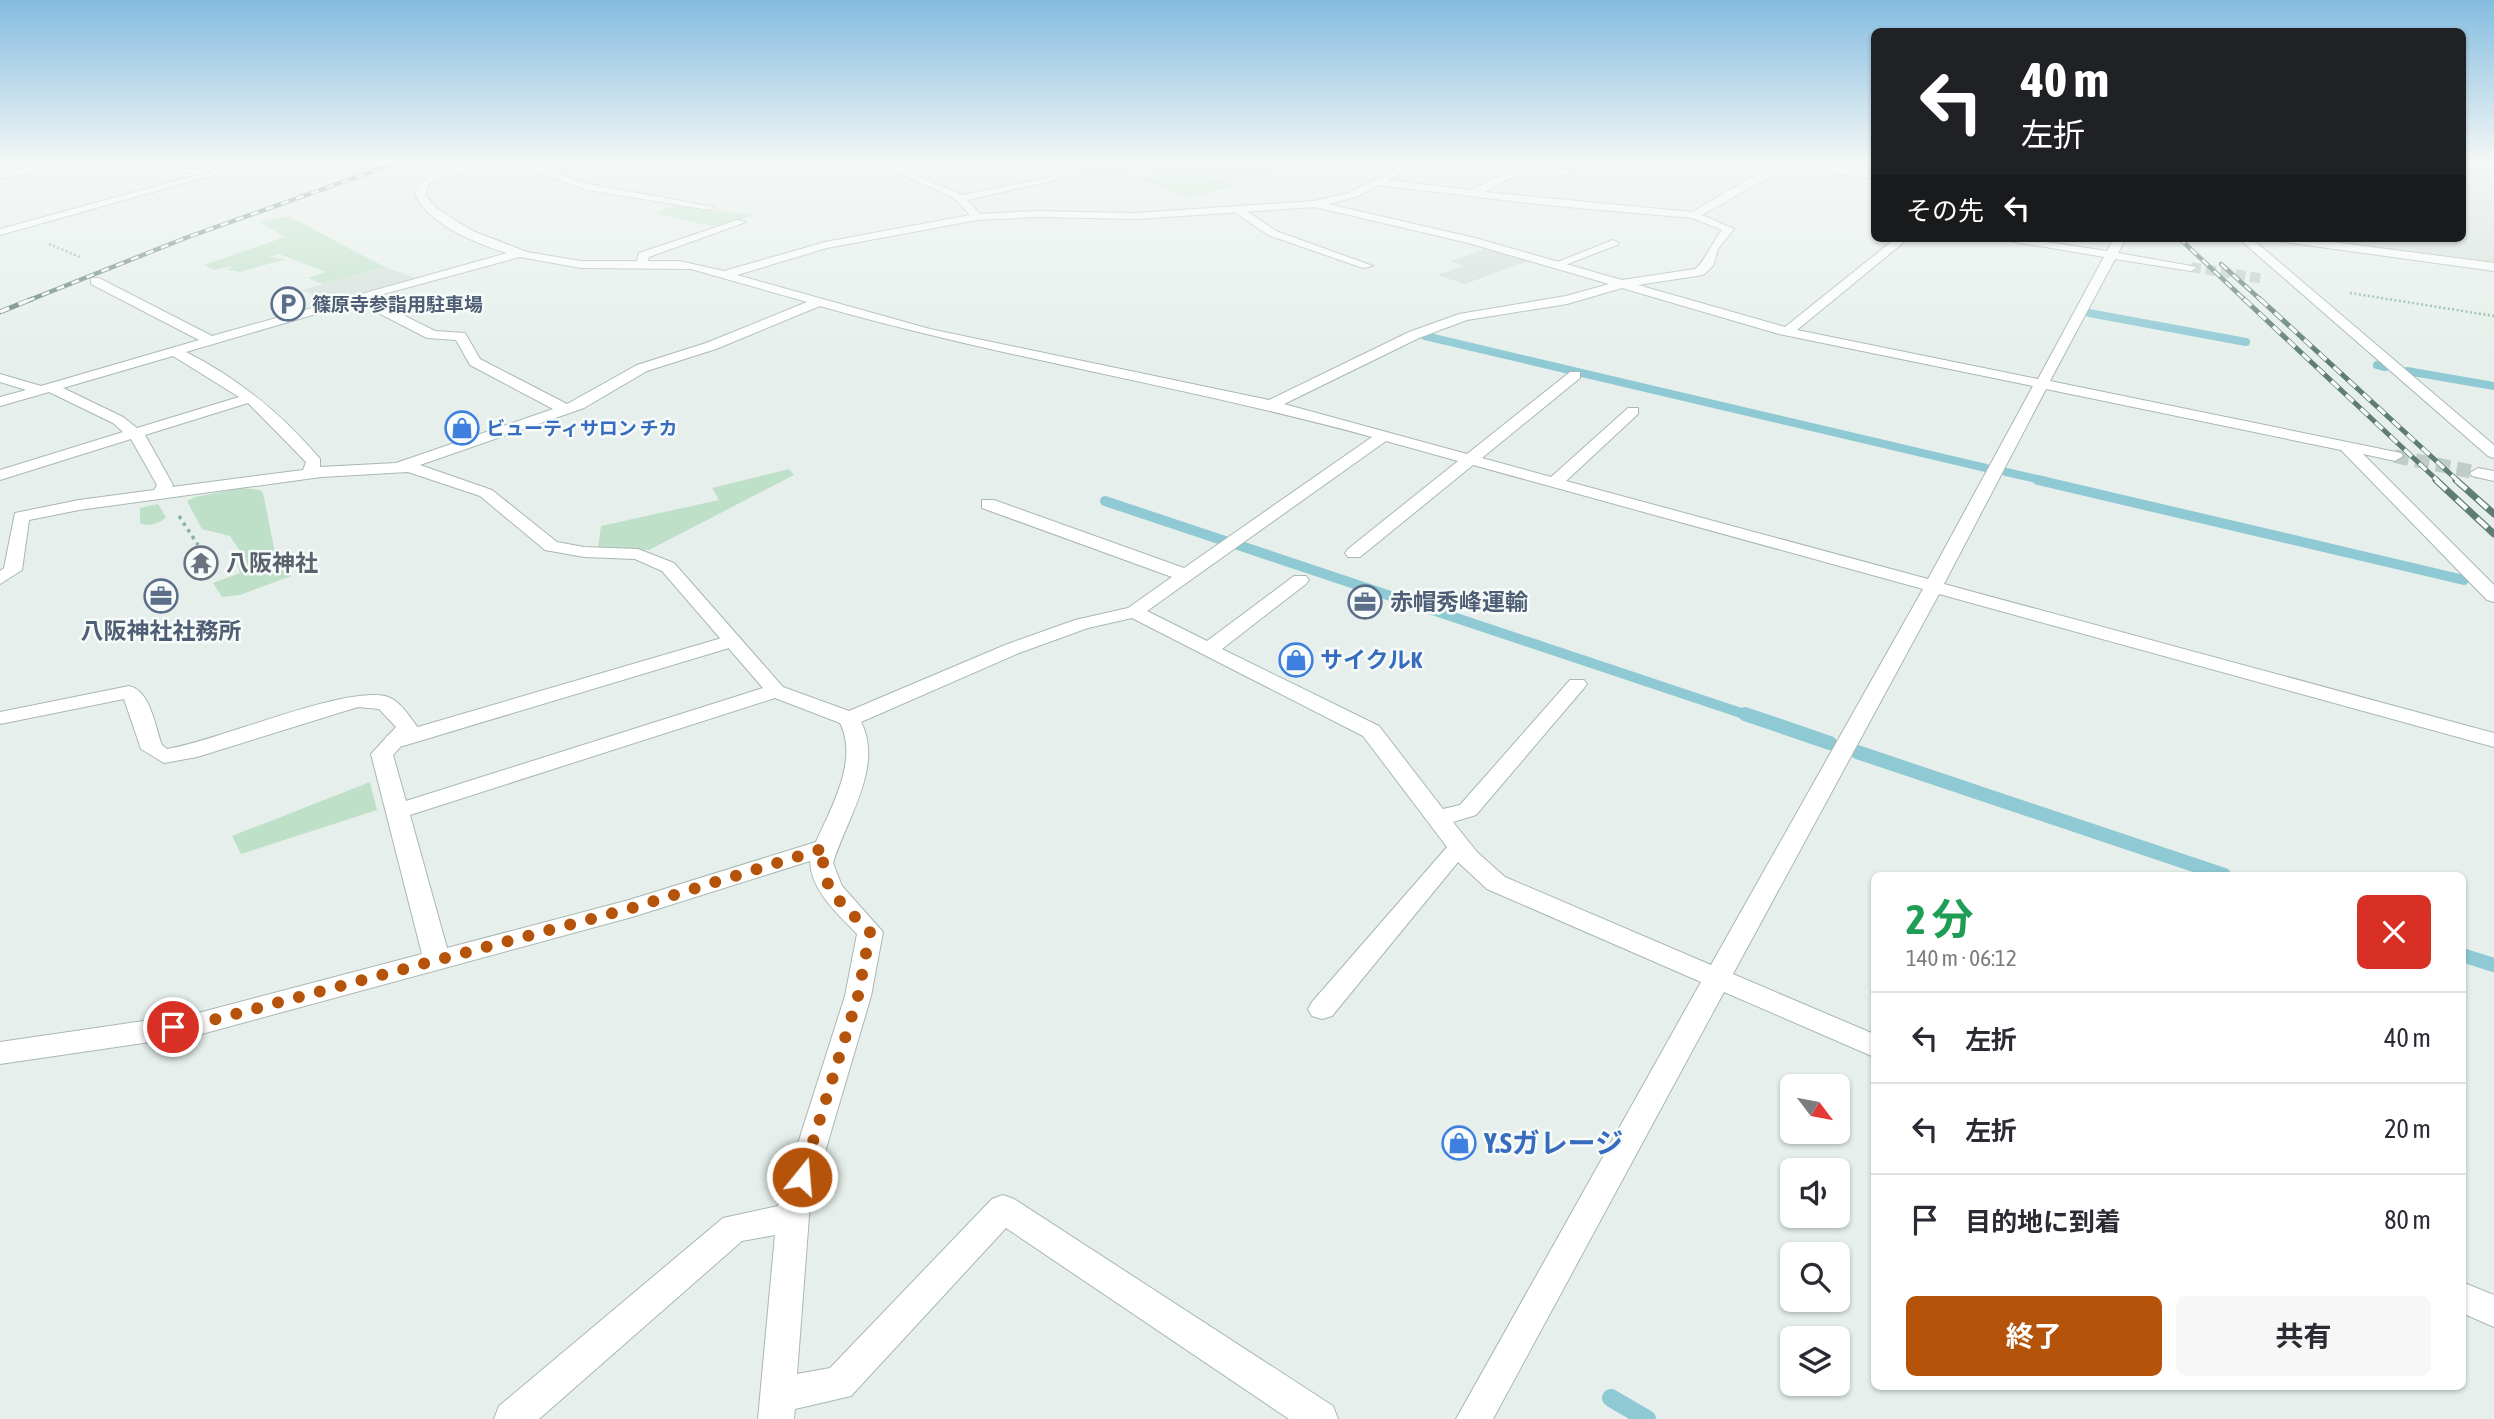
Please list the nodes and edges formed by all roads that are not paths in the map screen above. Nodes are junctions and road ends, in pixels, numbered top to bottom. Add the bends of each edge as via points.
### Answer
1 (461, 228) edge
2 (723, 228) edge
3 (916, 228) edge
4 (1265, 228) edge
5 (1423, 228) edge
6 (1727, 228) edge
7 (1898, 242) edge
8 (2057, 242) edge
9 (2249, 242) edge
10 (2307, 242) edge
11 (1613, 243) dead end
12 (2116, 246) edge
13 (519, 254) junction
14 (643, 261) junction
15 (1556, 265) junction
16 (1367, 266) dead end
17 (2191, 267) tunnel mouth
18 (2494, 267) edge
19 (724, 275) junction
20 (95, 281) dead end
21 (2275, 281) tunnel mouth
22 (1622, 284) junction
23 (2298, 284) junction
24 (357, 297) junction
25 (819, 302) junction
26 (1788, 331) junction
27 (210, 340) junction
28 (174, 351) junction
29 (1576, 375) dead end
30 (0, 378) edge
31 (2043, 384) junction
32 (46, 388) junction
33 (250, 398) junction
34 (0, 402) edge
35 (1271, 404) junction
36 (566, 410) junction
37 (1633, 411) dead end
38 (133, 433) junction
39 (1384, 436) junction
40 (2346, 446) junction
41 (2494, 453) edge
42 (2395, 456) tunnel mouth
43 (1471, 460) junction
44 (398, 468) junction
45 (310, 473) junction
46 (0, 475) edge
47 (1554, 482) junction
48 (158, 496) junction
49 (988, 504) dead end
50 (1354, 554) dead end
51 (1185, 575) junction
52 (0, 579) edge
53 (1300, 580) dead end
54 (1933, 587) junction
55 (2494, 596) edge
56 (1134, 612) junction
57 (732, 641) junction
58 (1209, 649) junction
59 (1577, 684) dead end
60 (776, 691) junction
61 (0, 718) edge
62 (849, 719) junction
63 (2494, 740) edge
64 (395, 741) junction
65 (398, 811) junction
66 (1438, 818) junction
67 (825, 848) junction
68 (1463, 852) junction
69 (437, 960) junction
70 (1715, 979) junction
71 (1322, 1009) dead end
72 (1871, 1045) edge
73 (0, 1053) edge
74 (792, 1218) junction
75 (2466, 1299) edge
76 (2494, 1311) edge
77 (778, 1407) edge
78 (512, 1419) edge
79 (1320, 1419) edge
80 (1474, 1419) edge

1 - 13 street
2 - 14 street via 643,256
3 - 19 street via 825,245
4 - 16 street
5 - 15 street
6 - 22 street via 1705,269
7 - 26 street
8 - 12 street
9 - 23 street
10 - 18 street
11 - 15 street
12 - 17 street
12 - 31 street
13 - 14 street via 591,265
13 - 24 street
14 - 19 street via 664,261
15 - 22 street
19 - 25 street
20 - 27 street
21 - 23 street
22 - 26 street
22 - 35 street via 1567,300 1451,322 1414,335
23 - 41 street
24 - 27 street
24 - 36 street via 432,335 460,336 475,362
25 - 35 street via 948,337
25 - 36 street via 642,368
26 - 31 street
27 - 28 street
28 - 32 street
28 - 33 street
29 - 43 street
30 - 32 street
31 - 40 street
31 - 54 street
32 - 34 street
32 - 38 street via 111,415
33 - 38 street
33 - 45 street via 286,428 314,462
35 - 39 street
36 - 44 street
37 - 47 street
38 - 46 street
38 - 48 street via 165,485
39 - 43 street
39 - 51 street
40 - 42 street
40 - 55 street
43 - 47 street
43 - 50 street
44 - 45 street
44 - 57 street via 409,467 486,493 551,546 655,559
45 - 48 street
47 - 54 street
48 - 52 street via 21,517 13,570
49 - 51 street
51 - 56 street
53 - 58 street
54 - 63 street
54 - 70 street
56 - 58 street
56 - 62 street via 1082,624 1012,649
57 - 60 street
57 - 64 street
58 - 66 street via 1371,731
59 - 66 street via 1468,810
60 - 62 street
60 - 65 street
61 - 64 street via 129,692 152,749 164,756 356,701 378,699 389,705 407,728
62 - 67 street via 858,736 856,759 848,794
64 - 65 street via 382,754
65 - 69 street
66 - 68 street
67 - 69 street via 632,908
67 - 74 street via 823,877 870,932 858,996
68 - 70 street via 1496,883
68 - 71 street via 1451,854
69 - 73 street via 198,1024
70 - 72 street
70 - 80 street
74 - 77 street
74 - 78 street via 734,1228
75 - 76 street
77 - 79 street via 839,1384 1003,1209

